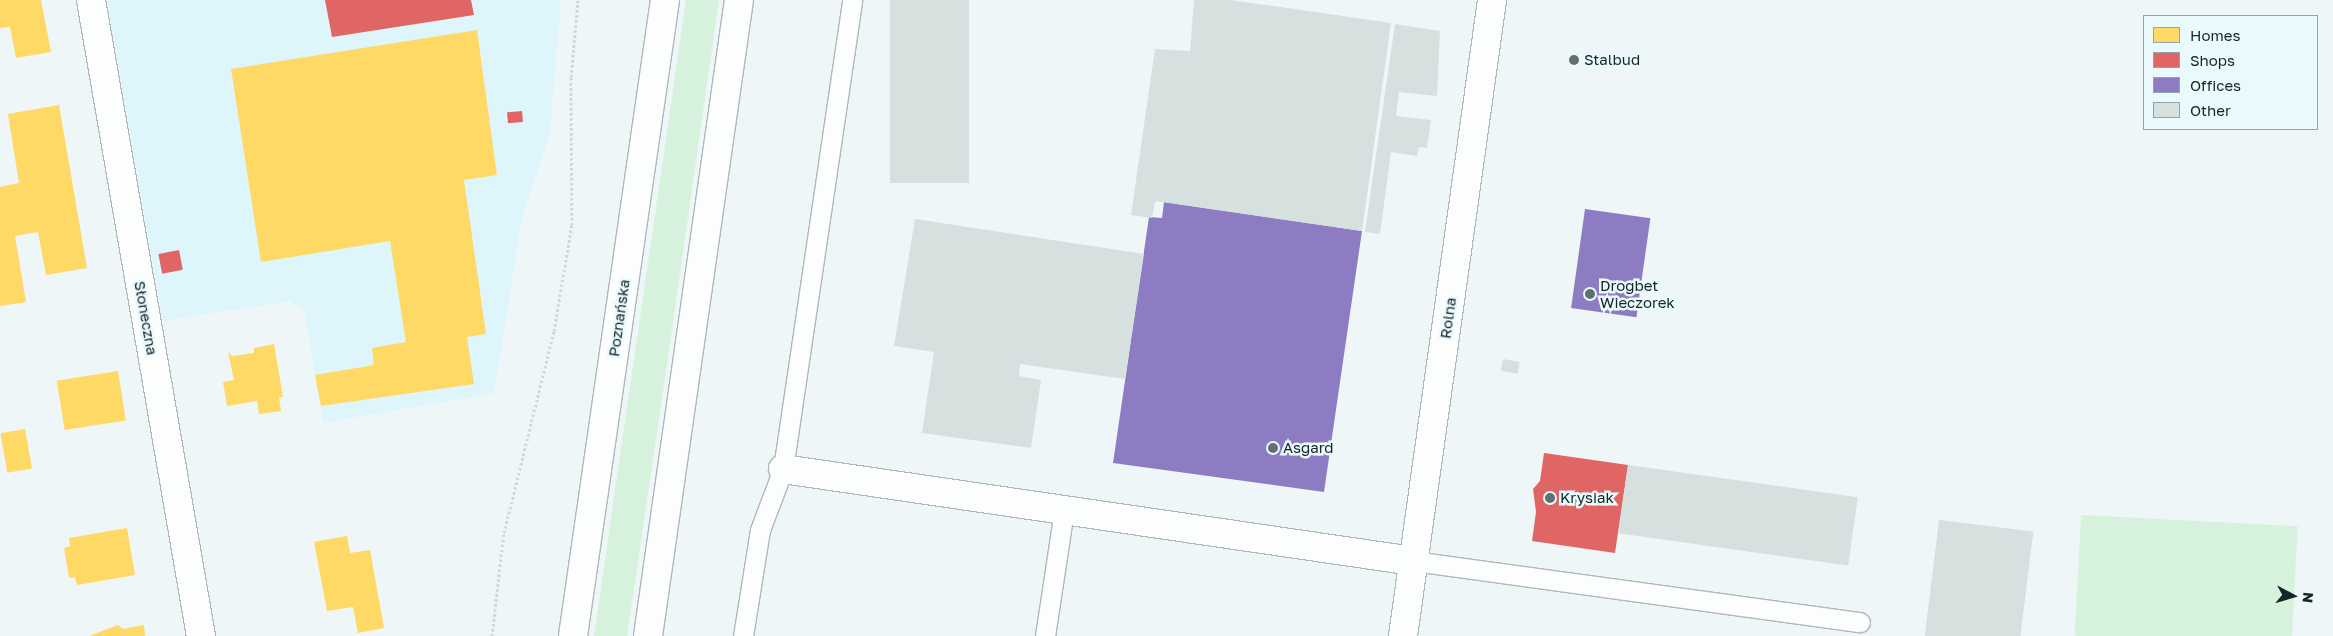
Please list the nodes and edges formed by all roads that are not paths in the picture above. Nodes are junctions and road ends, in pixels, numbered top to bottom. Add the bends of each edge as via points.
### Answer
1 (91, 0) edge
2 (665, 0) edge
3 (739, 0) edge
4 (852, 0) edge
5 (1492, 0) edge
6 (783, 470) junction
7 (1064, 510) junction
8 (1413, 561) junction
9 (1860, 622) dead end
10 (201, 636) edge
11 (573, 636) edge
12 (648, 636) edge
13 (743, 636) edge
14 (1045, 636) edge
15 (1403, 636) edge

1 - 10 street, Słoneczna
2 - 11 street, Poznańska
3 - 12 street
4 - 6 lane
5 - 8 street, Rolna
6 - 7 street
6 - 13 lane via 760,530
7 - 8 street
7 - 14 lane
8 - 9 lane
8 - 15 street, Rolna

